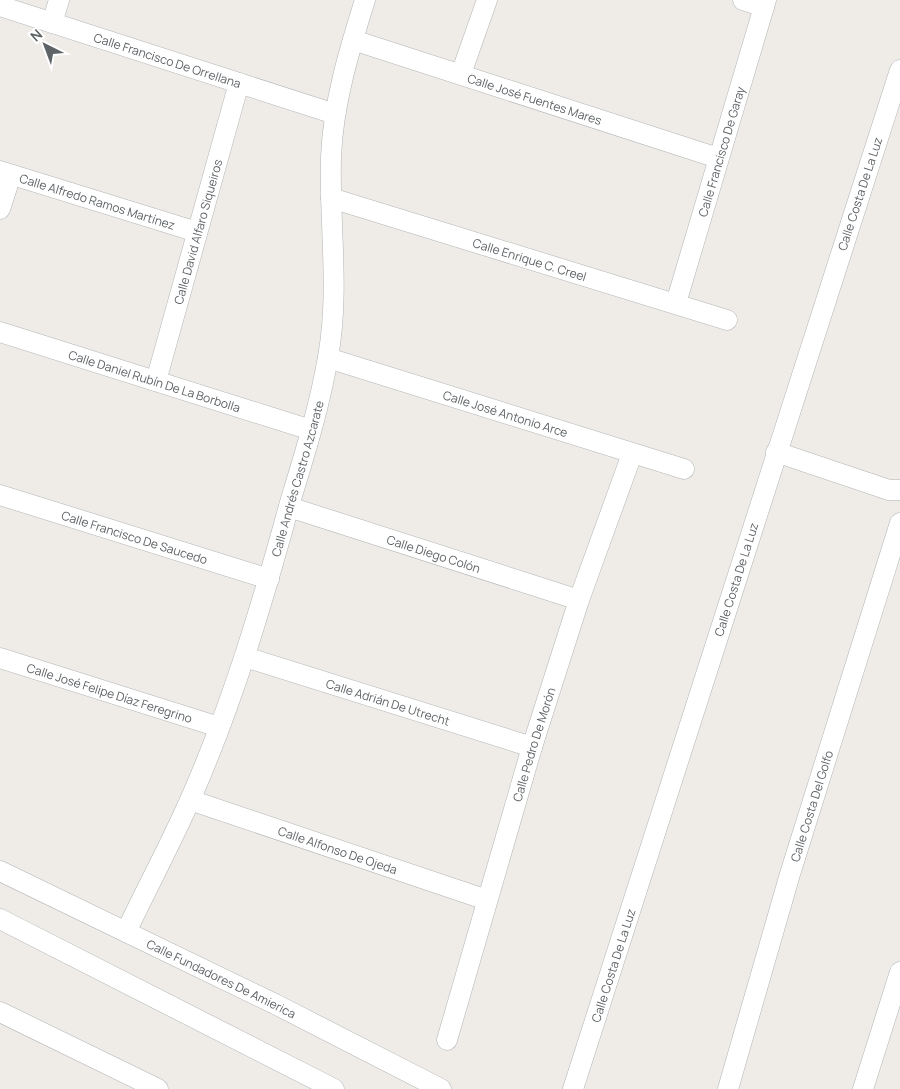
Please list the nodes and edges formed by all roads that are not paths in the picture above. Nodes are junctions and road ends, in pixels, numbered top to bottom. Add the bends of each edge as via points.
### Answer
1 (60, 0) edge
2 (365, 0) edge
3 (487, 0) edge
4 (743, 0) edge
5 (765, 3) edge
6 (0, 6) edge
7 (52, 23) junction
8 (353, 40) junction
9 (900, 70) edge
10 (461, 74) junction
11 (239, 83) junction
12 (335, 114) junction
13 (718, 158) junction
14 (6, 173) edge
15 (331, 198) junction
16 (0, 209) edge
17 (197, 232) junction
18 (676, 303) junction
19 (727, 320) dead end
20 (0, 332) edge
21 (328, 358) junction
22 (156, 381) junction
23 (311, 430) junction
24 (776, 452) junction
25 (632, 454) junction
26 (684, 469) dead end
27 (896, 493) edge
28 (0, 495) edge
29 (289, 506) junction
30 (900, 523) edge
31 (269, 579) junction
32 (579, 600) junction
33 (244, 657) junction
34 (0, 658) edge
35 (219, 727) junction
36 (532, 747) junction
37 (190, 800) junction
38 (0, 871) edge
39 (487, 900) junction
40 (0, 919) edge
41 (126, 932) junction
42 (900, 972) edge
43 (0, 1012) edge
44 (447, 1040) dead end
45 (158, 1089) edge
46 (334, 1089) edge
47 (442, 1089) edge
48 (573, 1089) edge
49 (728, 1089) edge
50 (863, 1089) edge

1 - 7 street
2 - 8 street, Calle Andrés Castro Azcarate
3 - 10 street
4 - 5 street
5 - 13 street, Calle Francisco De Garay
6 - 7 street, Calle Francisco De Orrellana
7 - 11 street, Calle Francisco De Orrellana
8 - 10 street, Calle José Fuentes Mares
8 - 12 street, Calle Andrés Castro Azcarate
9 - 24 street, Calle Costa De La Luz
10 - 13 street, Calle José Fuentes Mares
11 - 12 street, Calle Francisco De Orrellana
11 - 17 street, Calle David Alfaro Siqueiros
12 - 15 street, Calle Andrés Castro Azcarate
13 - 18 street, Calle Francisco De Garay
14 - 16 street
14 - 17 street, Calle Alfredo Ramos Martínez
15 - 18 street, Calle Enrique C. Creel
15 - 21 street, Calle Andrés Castro Azcarate via 333,312
17 - 22 street, Calle David Alfaro Siqueiros
18 - 19 street, Calle Enrique C. Creel
20 - 22 street, Calle Daniel Rubín De La Borbolla
21 - 23 street, Calle Andrés Castro Azcarate
21 - 25 street, Calle José Antonio Arce
22 - 23 street, Calle Daniel Rubín De La Borbolla
23 - 29 street, Calle Andrés Castro Azcarate
24 - 27 street
24 - 48 street, Calle Costa De La Luz
25 - 26 street, Calle José Antonio Arce
25 - 32 street, Calle Pedro De Morón
28 - 31 street, Calle Francisco De Saucedo
29 - 31 street, Calle Andrés Castro Azcarate
29 - 32 street, Calle Diego Colón
30 - 49 street, Calle Costa Del Golfo via 790,874
31 - 33 street, Calle Andrés Castro Azcarate
32 - 36 street, Calle Pedro De Morón
33 - 35 street, Calle Andrés Castro Azcarate
33 - 36 street, Calle Adrián De Utrecht
34 - 35 street, Calle José Felipe Díaz Feregrino
35 - 37 street, Calle Andrés Castro Azcarate
36 - 39 street, Calle Pedro De Morón
37 - 39 street, Calle Alfonso De Ojeda
37 - 41 street, Calle Andrés Castro Azcarate
38 - 41 street, Calle Fundadores De Amierica
39 - 44 street, Calle Pedro De Morón
40 - 46 street
41 - 47 street, Calle Fundadores De Amierica
42 - 50 street
43 - 45 street

